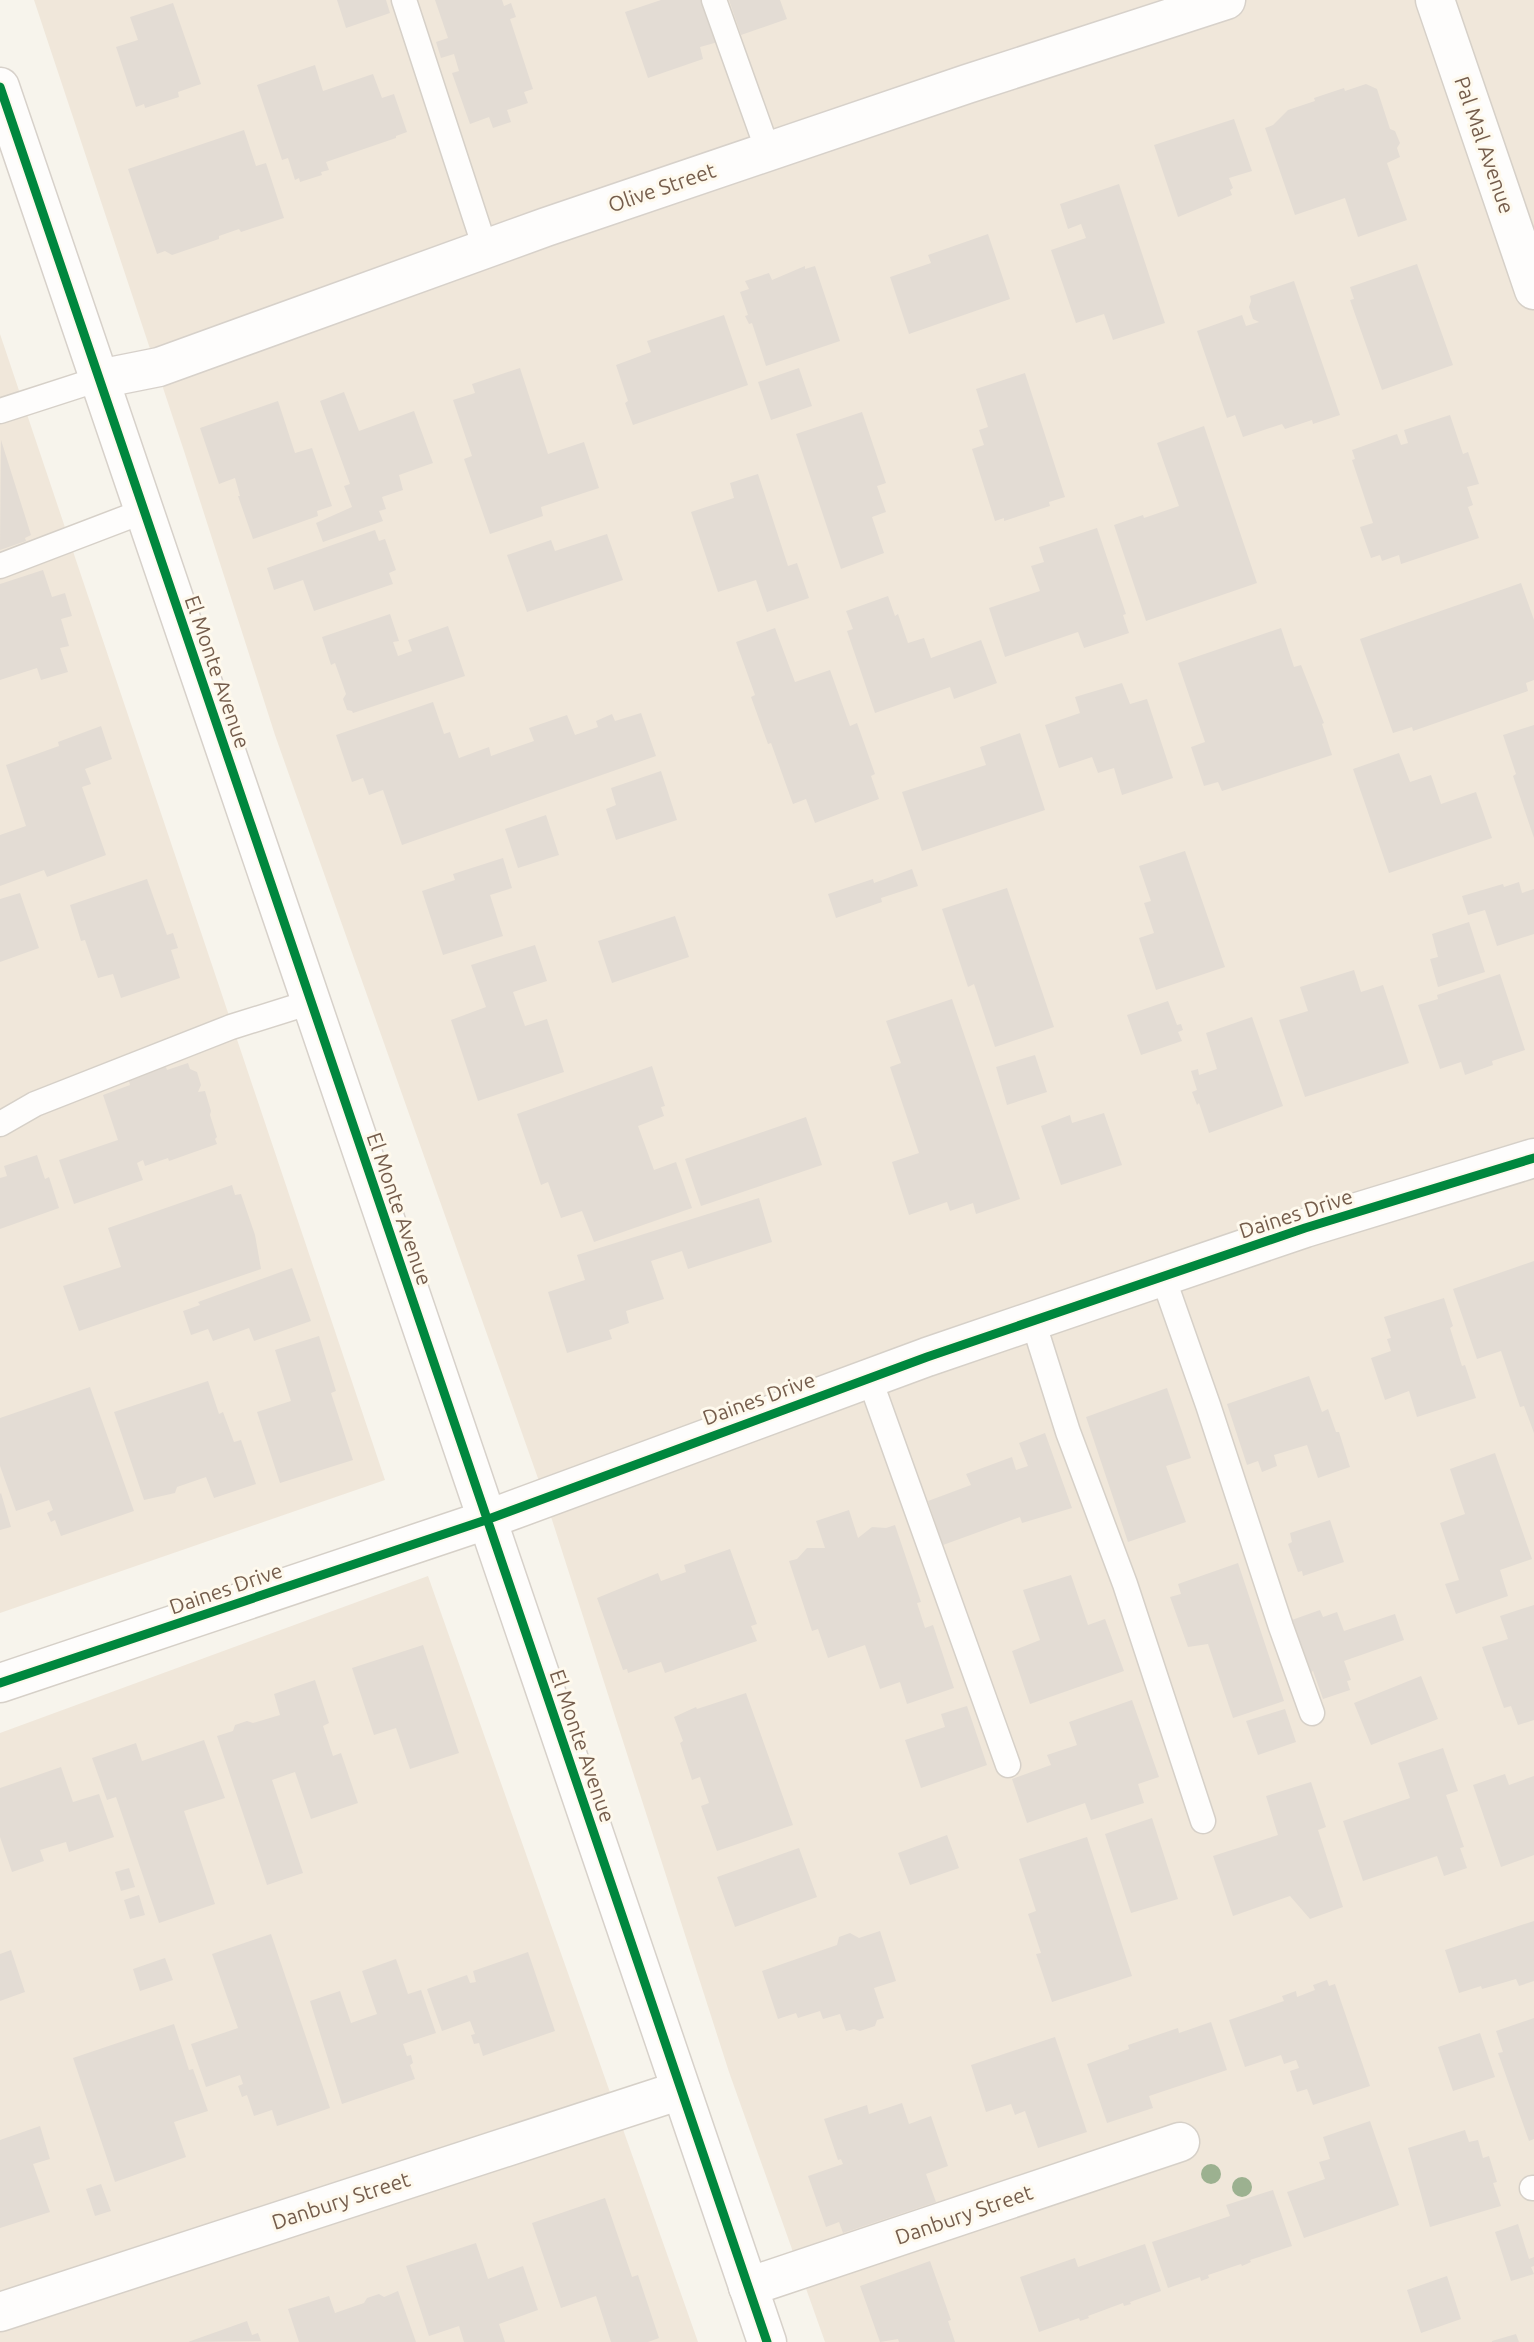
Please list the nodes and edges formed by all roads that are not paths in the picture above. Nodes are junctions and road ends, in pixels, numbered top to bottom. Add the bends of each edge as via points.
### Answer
1 (404, 0) edge
2 (714, 0) edge
3 (1226, 0) edge
4 (1435, 0) edge
5 (0, 88) edge
6 (768, 152) junction
7 (485, 248) junction
8 (1534, 290) edge
9 (99, 379) junction
10 (0, 411) edge
11 (144, 511) junction
12 (0, 566) edge
13 (311, 1002) junction
14 (0, 1124) edge
15 (1534, 1158) edge
16 (1163, 1277) junction
17 (1033, 1321) junction
18 (869, 1377) junction
19 (486, 1520) junction
20 (0, 1683) edge
21 (1312, 1713) dead end
22 (1008, 1765) dead end
23 (1203, 1821) dead end
24 (681, 2090) junction
25 (1180, 2142) dead end
26 (748, 2287) junction
27 (0, 2312) edge
28 (767, 2342) edge

1 - 7 lane
2 - 6 lane
3 - 6 street, Olive Street
4 - 8 street, Pal Mal Avenue
5 - 9 street, El Monte Avenue
6 - 7 street, Olive Street
7 - 9 street, Olive Street via 159,366
9 - 10 lane
9 - 11 street, El Monte Avenue
11 - 12 lane
11 - 13 street, El Monte Avenue
13 - 14 lane via 231,1027 34,1104
13 - 19 street, El Monte Avenue
15 - 16 street, Daines Drive
16 - 17 street, Daines Drive
16 - 21 lane
17 - 18 street, Daines Drive
17 - 23 lane
18 - 19 street, Daines Drive
18 - 22 lane
19 - 20 street, Daines Drive
19 - 24 street, El Monte Avenue
24 - 26 street, El Monte Avenue
24 - 27 street, Danbury Street
25 - 26 street, Danbury Street
26 - 28 street, El Monte Avenue

